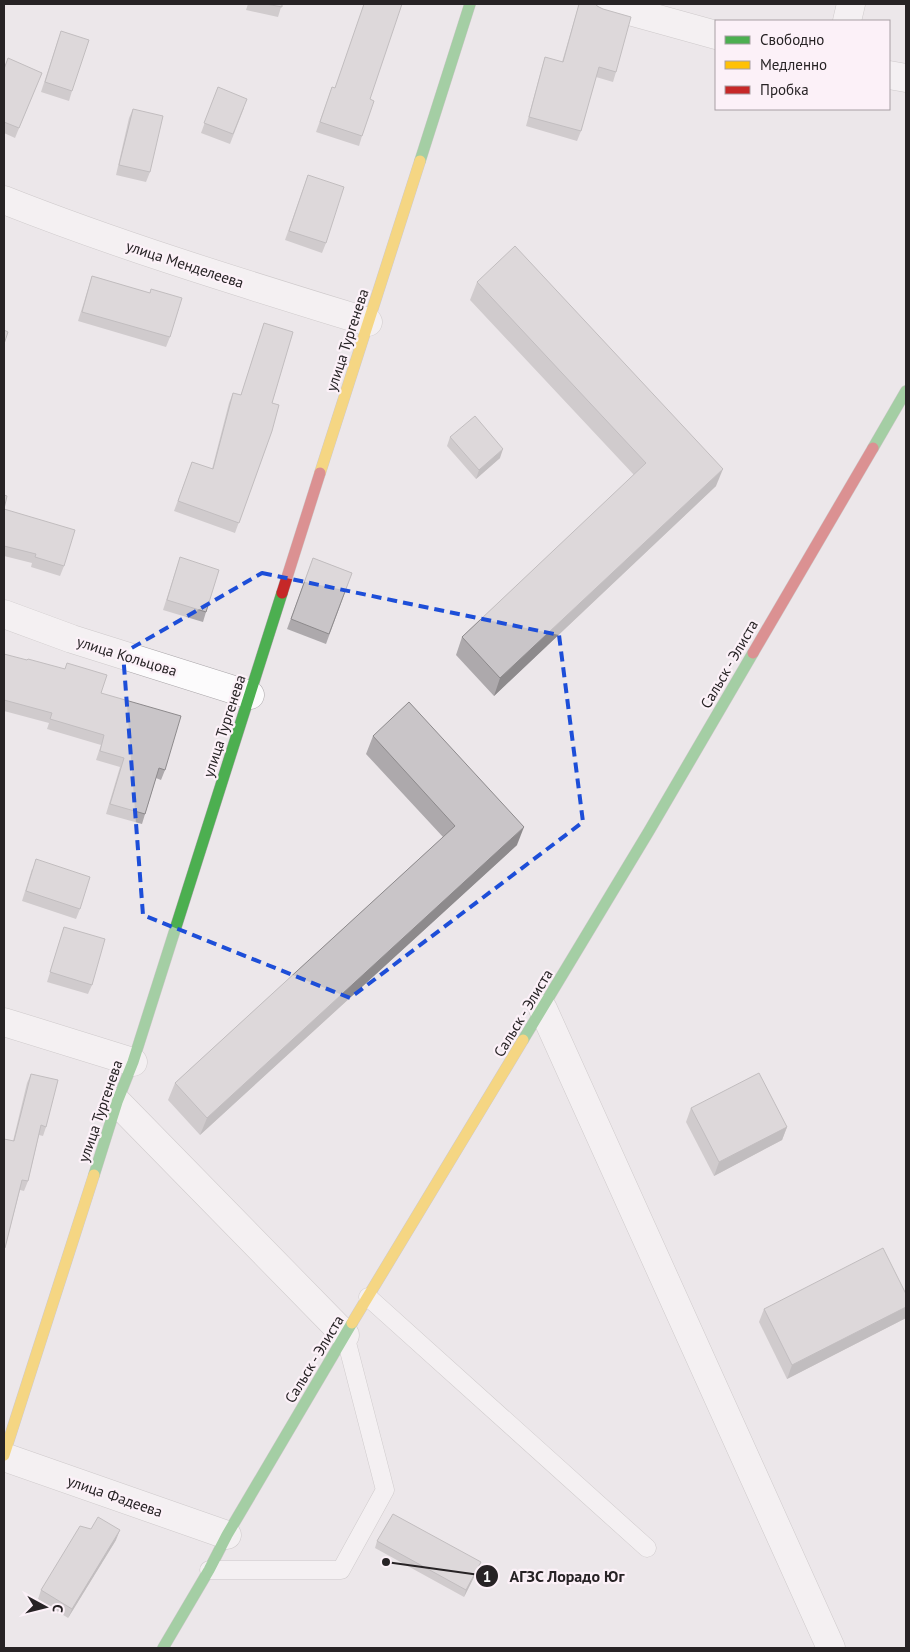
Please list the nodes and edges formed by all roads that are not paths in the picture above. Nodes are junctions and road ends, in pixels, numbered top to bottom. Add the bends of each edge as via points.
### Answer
1 (470, 4) edge
2 (604, 4) edge
3 (850, 4) edge
4 (847, 20) edge
5 (715, 35) edge
6 (890, 76) edge
7 (906, 78) edge
8 (4, 200) edge
9 (368, 322) junction
10 (906, 390) edge
11 (4, 614) edge
12 (250, 694) junction
13 (543, 1009) junction
14 (4, 1022) edge
15 (133, 1062) junction
16 (117, 1102) junction
17 (368, 1297) junction
18 (345, 1335) junction
19 (4, 1456) edge
20 (227, 1535) junction
21 (647, 1548) dead end
22 (209, 1570) junction
23 (163, 1648) edge
24 (831, 1648) edge

1 - 9 street, улица Тургенева
2 - 5 street
3 - 4 street
6 - 7 street
8 - 9 street, улица Менделеева via 206,272
9 - 12 street, улица Тургенева
10 - 13 street, Сальск - Элиста
11 - 12 street, улица Кольцова via 72,639
12 - 15 street, улица Тургенева
13 - 17 street, Сальск - Элиста
13 - 24 street
14 - 15 street
15 - 16 street, улица Тургенева
16 - 18 street
16 - 19 street, улица Тургенева
17 - 18 street, Сальск - Элиста
17 - 21 lane
18 - 20 street, Сальск - Элиста
18 - 22 lane via 385,1490 341,1570
19 - 20 street, улица Фадеева
20 - 22 street, Сальск - Элиста
22 - 23 street, Сальск - Элиста

